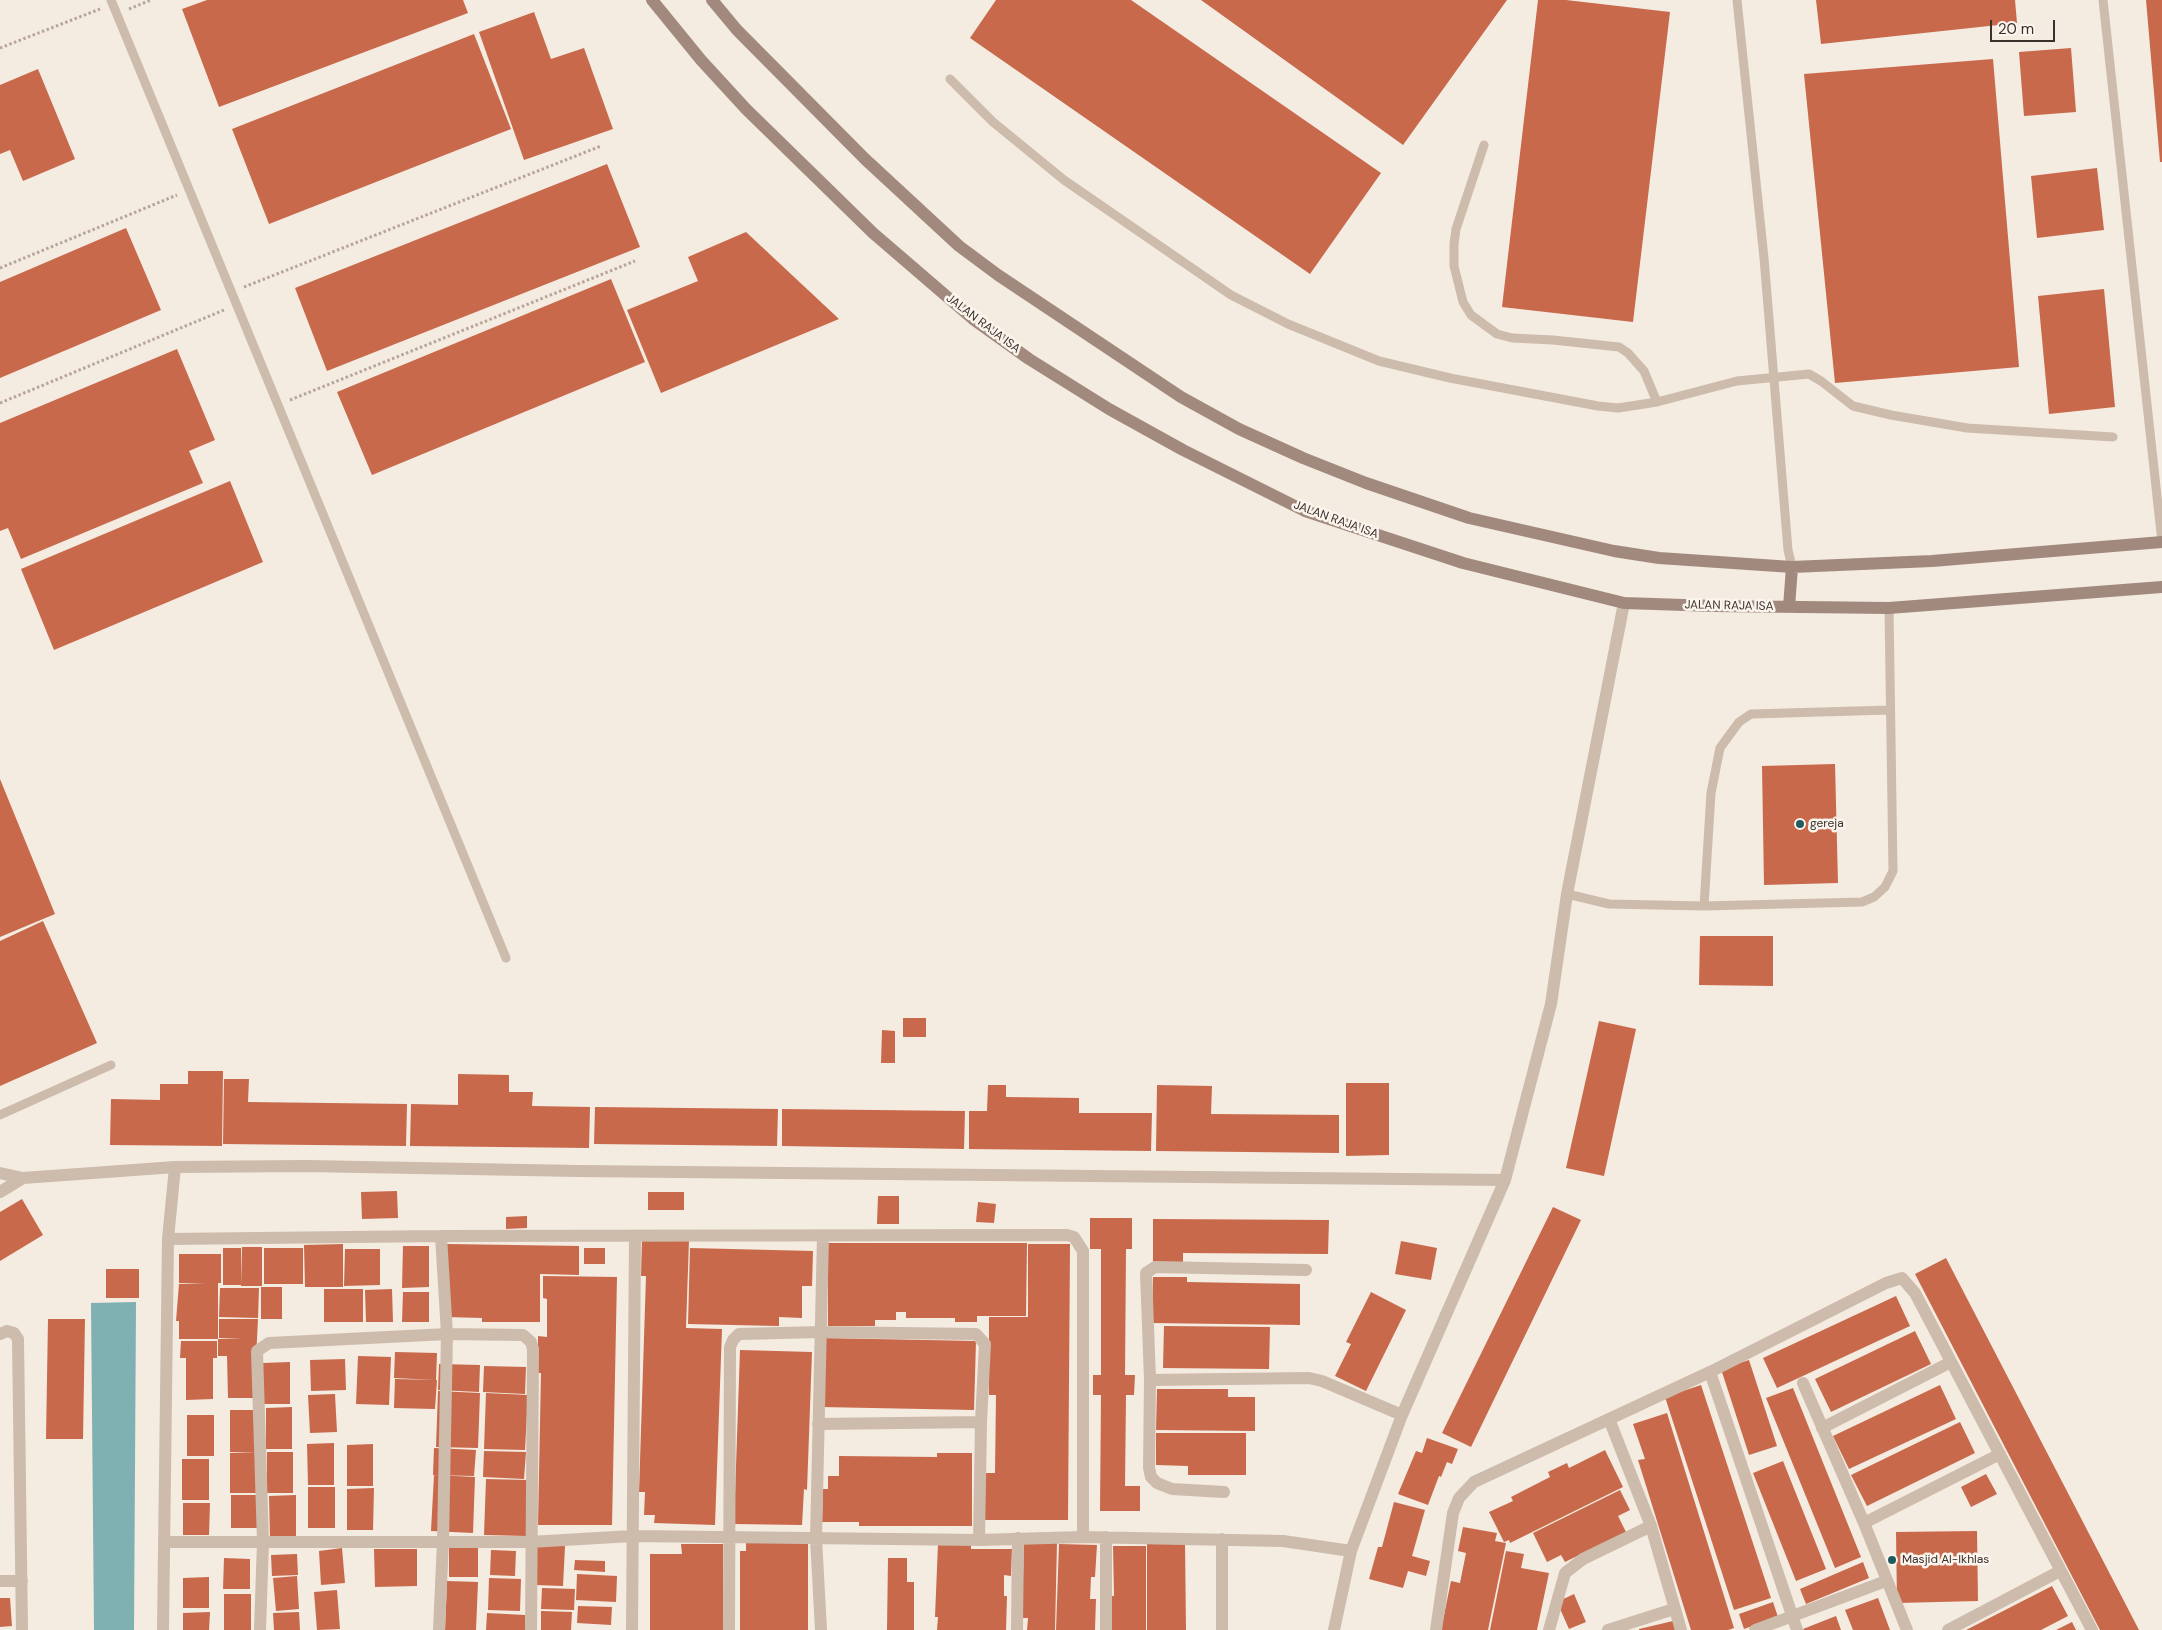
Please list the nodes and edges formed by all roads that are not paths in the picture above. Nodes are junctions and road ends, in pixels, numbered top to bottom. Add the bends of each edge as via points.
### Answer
1 (652, 0) edge
2 (712, 0) edge
3 (1737, 0) edge
4 (2103, 0) edge
5 (112, 2) edge
6 (950, 79) dead end
7 (1484, 145) dead end
8 (1775, 376) junction
9 (1656, 402) junction
10 (2113, 436) dead end
11 (2162, 542) edge
12 (1792, 567) junction
13 (2162, 587) edge
14 (1624, 603) junction
15 (1789, 607) junction
16 (1889, 608) junction
17 (1890, 710) junction
18 (1567, 894) junction
19 (1704, 906) junction
20 (506, 958) dead end
21 (111, 1065) dead end
22 (0, 1115) edge
23 (175, 1167) junction
24 (0, 1173) edge
25 (23, 1178) junction
26 (1505, 1180) junction
27 (0, 1192) edge
28 (441, 1236) junction
29 (823, 1236) junction
30 (635, 1237) junction
31 (168, 1239) junction
32 (1306, 1270) dead end
33 (820, 1332) junction
34 (0, 1334) edge
35 (447, 1334) junction
36 (1951, 1362) junction
37 (1710, 1372) junction
38 (1150, 1380) junction
39 (1803, 1383) dead end
40 (1402, 1415) junction
41 (1609, 1419) junction
42 (981, 1422) junction
43 (818, 1424) junction
44 (1822, 1428) junction
45 (2000, 1454) junction
46 (1224, 1492) dead end
47 (1864, 1523) junction
48 (1651, 1526) junction
49 (632, 1536) junction
50 (730, 1536) junction
51 (1083, 1537) junction
52 (1106, 1537) junction
53 (816, 1538) junction
54 (1018, 1538) junction
55 (1222, 1539) junction
56 (979, 1540) junction
57 (443, 1541) junction
58 (164, 1542) junction
59 (263, 1542) junction
60 (530, 1542) junction
61 (1351, 1552) junction
62 (2060, 1571) junction
63 (0, 1580) edge
64 (22, 1581) junction
65 (1886, 1581) junction
66 (1674, 1609) junction
67 (1793, 1617) junction
68 (22, 1630) edge
69 (163, 1630) edge
70 (260, 1630) edge
71 (439, 1630) edge
72 (531, 1630) edge
73 (632, 1630) edge
74 (729, 1630) edge
75 (821, 1630) edge
76 (1017, 1630) edge
77 (1106, 1630) edge
78 (1222, 1630) edge
79 (1334, 1630) edge
80 (1436, 1630) edge
81 (1549, 1630) edge
82 (1608, 1630) edge
83 (1681, 1630) edge
84 (1755, 1630) edge
85 (1797, 1630) edge
86 (1906, 1630) edge
87 (1948, 1630) edge
88 (2092, 1630) edge

1 - 14 main road, JALAN RAJA ISA via 746,109 873,233 973,319 1109,409 1305,511 1463,563
2 - 12 main road via 830,126 959,246 1181,398 1239,429 1366,483 1469,518 1659,558
3 - 8 lane
4 - 11 lane
5 - 20 lane
6 - 9 lane via 992,122 1064,180 1231,295 1288,324 1379,361 1450,378 1598,406 1618,408
7 - 9 lane via 1454,244 1454,266 1467,309 1483,326 1512,338 1620,348 1644,371
8 - 9 lane via 1737,381
8 - 10 lane via 1809,374 1853,406 1891,415 1967,428
8 - 12 lane
11 - 12 main road via 1932,561
12 - 15 main road
13 - 16 main road, JALAN RAJA ISA
14 - 15 main road, JALAN RAJA ISA
14 - 18 street
15 - 16 main road, JALAN RAJA ISA
16 - 17 lane
17 - 19 lane via 1751,714 1739,722 1720,748 1712,793
17 - 19 lane via 1893,871 1885,886 1874,897 1862,902
18 - 19 lane via 1609,904
18 - 26 street via 1551,1004
21 - 22 lane
23 - 25 street
23 - 26 street
23 - 31 street
24 - 25 street
25 - 27 street
26 - 40 street
28 - 30 street
28 - 31 street
28 - 35 street
29 - 30 street
29 - 33 street
29 - 51 street via 1074,1237 1083,1251
30 - 49 street
31 - 58 street
32 - 38 street via 1155,1267 1148,1270 1144,1278
33 - 42 street via 976,1334 985,1344
33 - 43 street
33 - 50 street via 739,1334 733,1340 730,1347
34 - 64 street via 7,1331 18,1339
35 - 57 street
35 - 59 street via 260,1347 257,1351
35 - 60 street via 523,1335 531,1342
36 - 37 street via 1915,1293 1902,1278 1886,1283
36 - 44 street
36 - 45 street
37 - 41 street
37 - 67 street
38 - 40 street via 1309,1378 1322,1380
38 - 46 street via 1151,1477 1172,1489
39 - 44 street
40 - 61 street
41 - 48 street
41 - 80 street via 1465,1489 1452,1512
42 - 43 street
42 - 56 street
43 - 53 street
44 - 47 street
45 - 47 street
45 - 62 street
47 - 65 street
48 - 66 street
48 - 81 street via 1583,1559 1565,1573
49 - 50 street
49 - 60 street
49 - 73 street
50 - 53 street
50 - 74 street
51 - 52 street
51 - 54 street
52 - 55 street
52 - 77 street
53 - 56 street
53 - 75 street
54 - 56 street
54 - 76 street
55 - 61 street via 1283,1541
55 - 78 street
57 - 59 street
57 - 60 street
57 - 71 street
58 - 59 street
58 - 69 street
59 - 70 street
60 - 72 street
61 - 79 street
62 - 87 street
62 - 88 street
63 - 64 street
64 - 68 street
65 - 67 street
65 - 86 street
66 - 82 street
66 - 83 street
67 - 84 street
67 - 85 street

